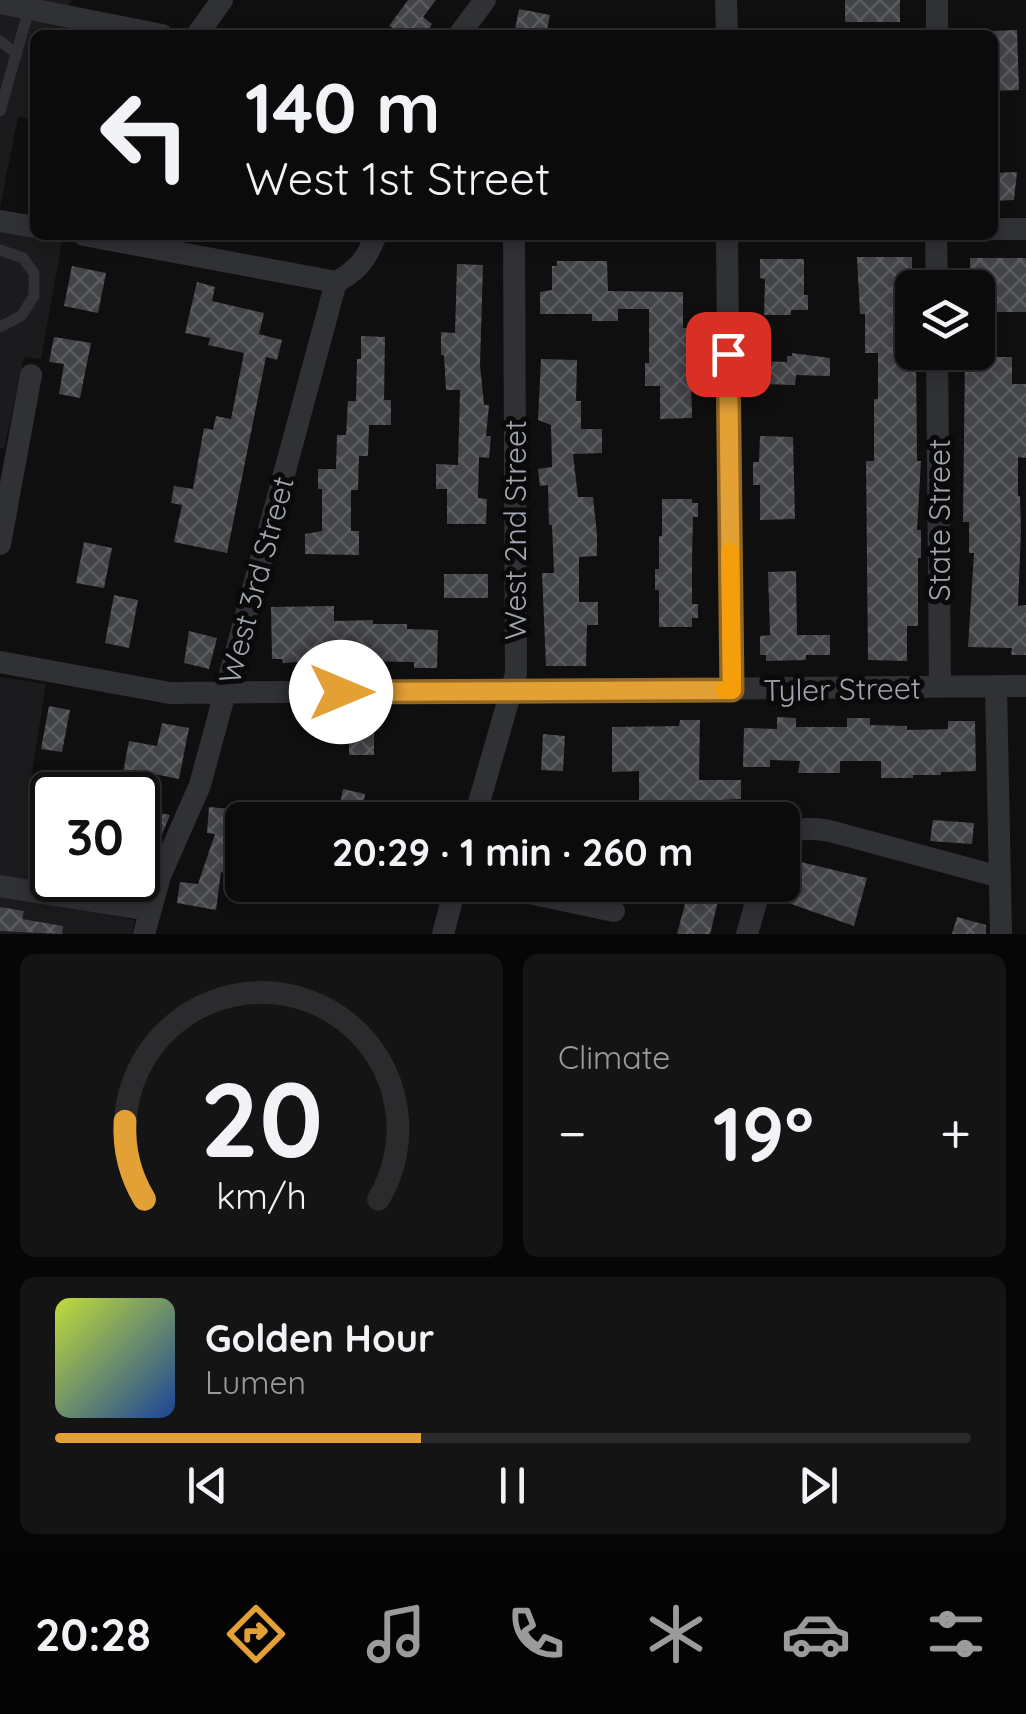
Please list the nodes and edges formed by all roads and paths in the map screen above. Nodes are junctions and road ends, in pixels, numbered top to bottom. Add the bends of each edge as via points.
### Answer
1 (222, 0) edge
2 (484, 0) edge
3 (726, 0) edge
4 (937, 0) edge
5 (0, 3) edge
6 (28, 9) junction
7 (136, 30) edge
8 (201, 30) edge
9 (463, 30) edge
10 (726, 30) edge
11 (937, 30) edge
12 (0, 41) edge
13 (17, 54) junction
14 (0, 111) edge
15 (0, 221) edge
16 (30, 226) edge
17 (998, 229) edge
18 (1026, 229) edge
19 (111, 240) edge
20 (374, 240) edge
21 (514, 240) edge
22 (728, 240) edge
23 (936, 240) edge
24 (0, 250) edge
25 (937, 270) edge
26 (336, 282) junction
27 (0, 327) edge
28 (937, 370) edge
29 (30, 375) dead end
30 (0, 544) edge
31 (0, 662) edge
32 (1026, 686) edge
33 (940, 687) junction
34 (996, 687) junction
35 (732, 690) junction
36 (508, 691) junction
37 (226, 693) junction
38 (479, 802) edge
39 (800, 831) edge
40 (1000, 877) junction
41 (0, 886) edge
42 (451, 902) edge
43 (571, 902) edge
44 (756, 902) edge
45 (148, 910) junction
46 (614, 911) dead end
47 (144, 934) edge
48 (442, 934) edge
49 (747, 934) edge
50 (1001, 934) edge

1 - 8 street
2 - 9 street
3 - 10 street
4 - 11 street
5 - 6 street
6 - 7 street
6 - 13 lane
12 - 13 lane
13 - 14 lane
15 - 16 street
17 - 18 street
19 - 26 street
20 - 26 street via 353,274
21 - 36 street, West 2nd Street via 516,674
22 - 35 street
23 - 25 street
24 - 27 lane via 23,258 34,273 34,296 20,316
26 - 37 street, West 3rd Street
28 - 33 street, State Street
29 - 30 street
31 - 37 street, Tyler Street via 170,693
32 - 34 street, Tyler Street
33 - 34 street, Tyler Street
33 - 35 street, Tyler Street
34 - 40 street
35 - 36 street, Tyler Street
36 - 37 street, Tyler Street
36 - 38 street, West 2nd Street
37 - 45 street, West 3rd Street via 200,785
39 - 40 street via 830,830
40 - 50 street
41 - 45 street
42 - 48 street
43 - 46 street
44 - 49 street
45 - 47 street, West 3rd Street

